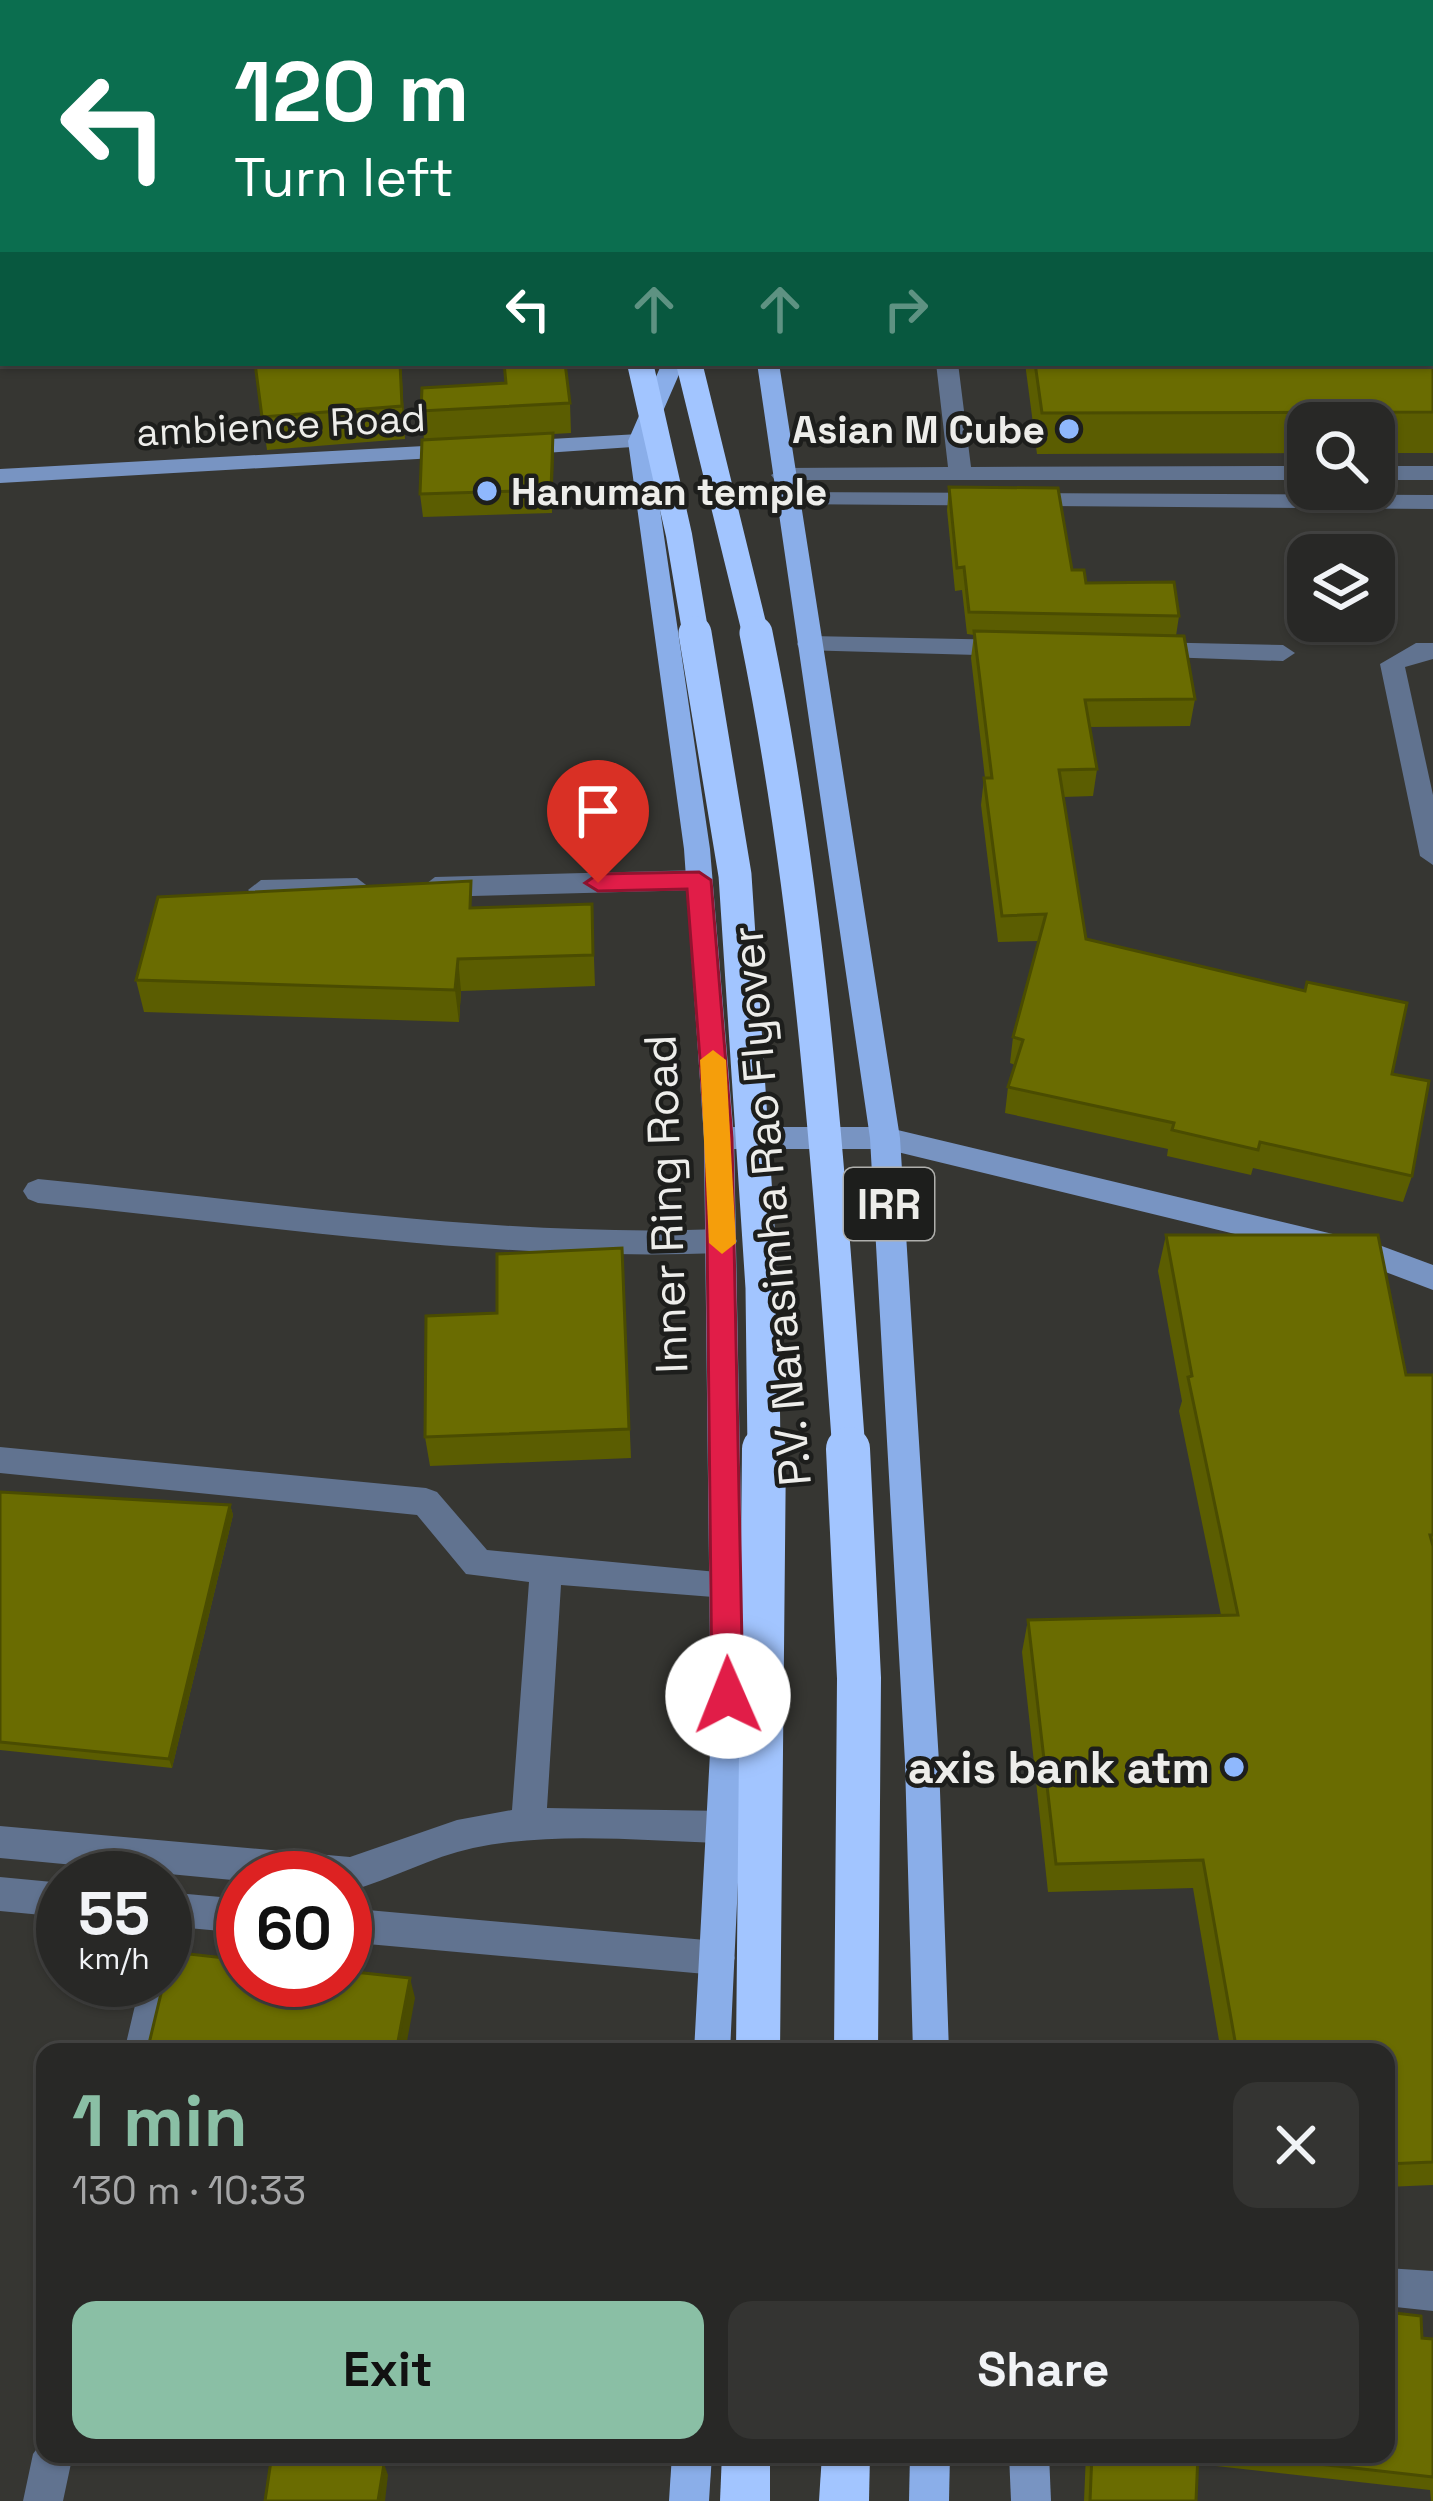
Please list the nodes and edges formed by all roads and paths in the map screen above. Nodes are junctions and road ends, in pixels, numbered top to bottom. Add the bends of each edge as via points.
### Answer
1 (641, 366) edge
2 (673, 366) edge
3 (690, 366) edge
4 (768, 366) edge
5 (947, 366) edge
6 (639, 441) junction
7 (1433, 472) edge
8 (960, 473) junction
9 (1287, 473) edge
10 (1395, 473) edge
11 (0, 476) edge
12 (785, 487) junction
13 (1433, 502) edge
14 (809, 644) junction
15 (1048, 648) edge
16 (1118, 650) edge
17 (1433, 651) edge
18 (1283, 652) dead end
19 (1433, 856) edge
20 (699, 880) junction
21 (261, 890) edge
22 (719, 1138) junction
23 (885, 1138) junction
24 (38, 1191) dead end
25 (722, 1241) junction
26 (1433, 1278) edge
27 (0, 1460) edge
28 (545, 1569) junction
29 (726, 1584) junction
30 (528, 1825) junction
31 (724, 1827) junction
32 (0, 1842) edge
33 (0, 1894) edge
34 (36, 1897) edge
35 (372, 1927) edge
36 (717, 1958) junction
37 (152, 2007) edge
38 (144, 2043) edge
39 (712, 2043) edge
40 (758, 2043) edge
41 (856, 2043) edge
42 (932, 2043) edge
43 (1395, 2288) edge
44 (1433, 2291) edge
45 (51, 2463) edge
46 (691, 2463) edge
47 (746, 2463) edge
48 (846, 2463) edge
49 (930, 2463) edge
50 (1030, 2463) edge
51 (43, 2501) edge
52 (689, 2501) edge
53 (745, 2501) edge
54 (844, 2501) edge
55 (929, 2501) edge
56 (1030, 2501) edge

1 - 40 highway, P.V. Narasimha Rao Flyover, bridge via 679,535 735,875 748,1052 764,1452
2 - 6 main road
3 - 41 highway, P.V. Narasimha Rao Flyover, bridge via 764,689 795,860 818,1065 855,1558
4 - 12 main road, IRR
5 - 8 street
6 - 11 street, ambience Road
6 - 20 main road, Inner Ring Road
7 - 10 street
8 - 9 street
8 - 12 street
12 - 13 street
12 - 14 main road, IRR
14 - 15 street
14 - 23 main road, IRR
16 - 18 street
17 - 19 street via 1392,664
20 - 21 street
20 - 22 main road, Inner Ring Road
22 - 23 street
22 - 25 main road, Inner Ring Road
23 - 26 street via 1379,1257
23 - 42 main road, IRR
24 - 25 street via 489,1235
25 - 29 main road, Inner Ring Road
27 - 28 street via 426,1502 478,1564
28 - 29 street
28 - 30 street
29 - 31 main road, Inner Ring Road
30 - 31 street
30 - 32 street via 469,1833 350,1874
31 - 36 main road, Inner Ring Road
33 - 34 street
35 - 36 street
36 - 39 main road, Inner Ring Road
37 - 38 street
43 - 44 street
45 - 51 street
46 - 52 main road
47 - 53 highway
48 - 54 highway
49 - 55 main road
50 - 56 street

